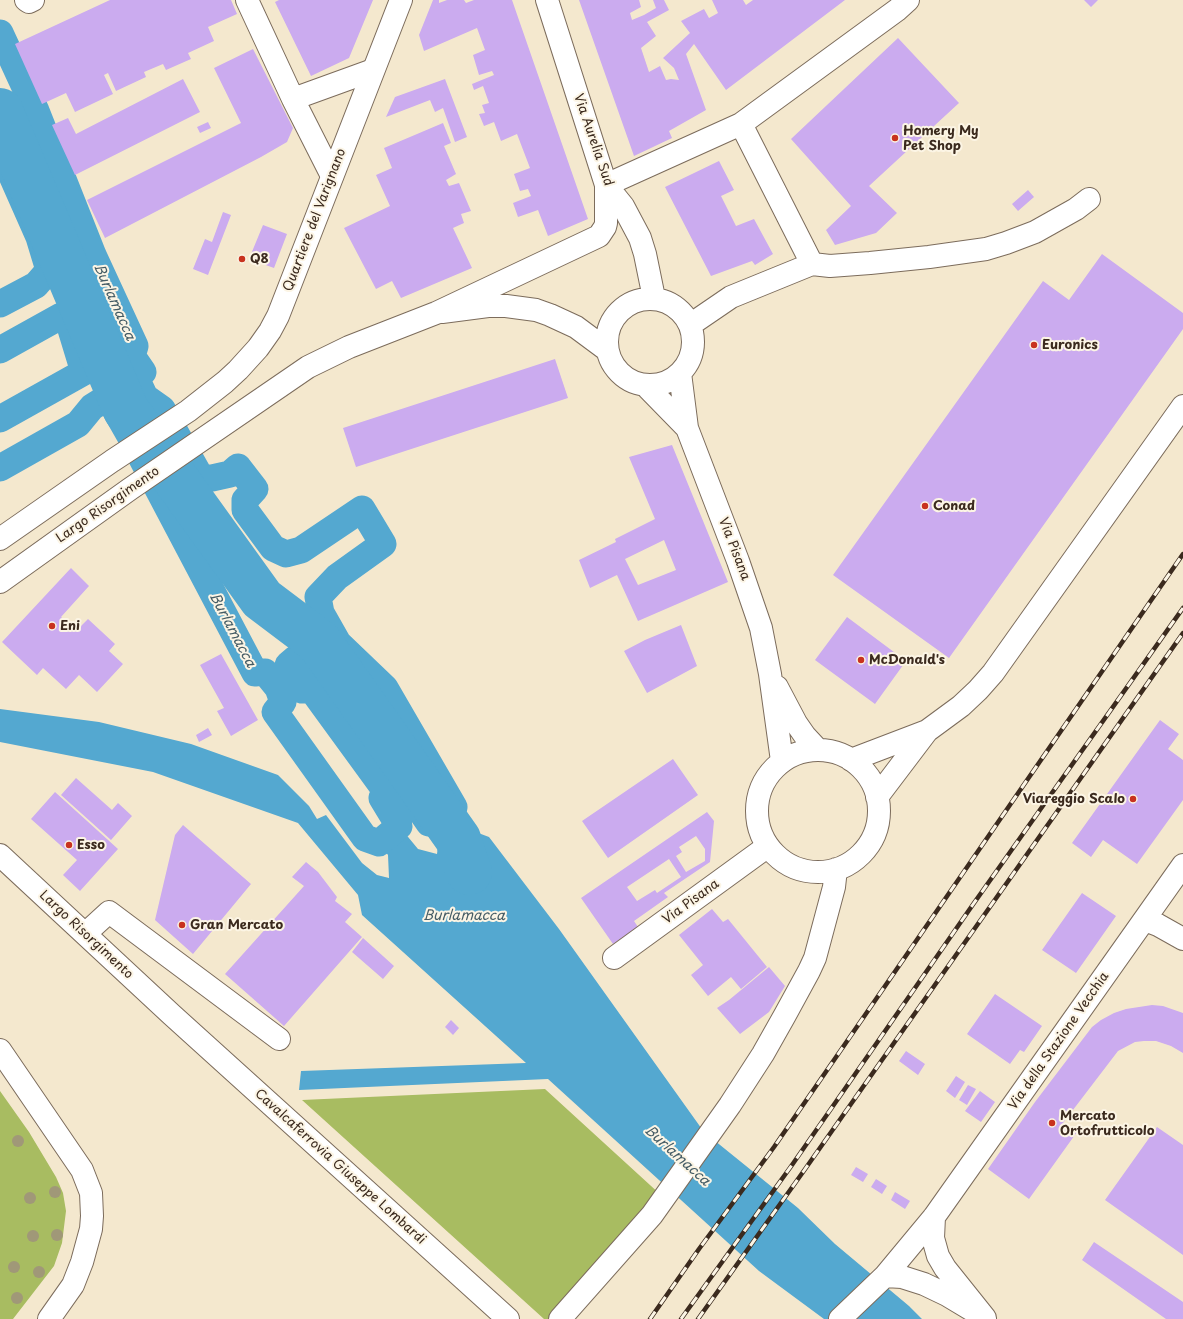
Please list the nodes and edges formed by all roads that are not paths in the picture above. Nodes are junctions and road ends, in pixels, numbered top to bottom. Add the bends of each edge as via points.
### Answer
1 (26, 0) edge
2 (33, 0) edge
3 (248, 0) edge
4 (401, 0) edge
5 (547, 0) edge
6 (908, 0) edge
7 (373, 70) junction
8 (293, 99) junction
9 (741, 124) junction
10 (332, 176) junction
11 (606, 185) junction
12 (1089, 199) dead end
13 (812, 264) junction
14 (654, 298) junction
15 (436, 313) junction
16 (690, 325) junction
17 (607, 350) junction
18 (680, 373) junction
19 (645, 385) junction
20 (1183, 406) edge
21 (686, 428) junction
22 (0, 539) edge
23 (3, 582) edge
24 (770, 674) junction
25 (927, 731) junction
26 (818, 750) junction
27 (851, 760) junction
28 (782, 761) junction
29 (876, 797) junction
30 (768, 846) junction
31 (0, 855) edge
32 (1183, 865) edge
33 (836, 869) junction
34 (1144, 920) junction
35 (85, 934) junction
36 (1183, 939) edge
37 (614, 958) dead end
38 (172, 1015) joint
39 (279, 1040) dead end
40 (0, 1050) edge
41 (934, 1217) junction
42 (885, 1276) junction
43 (49, 1319) edge
44 (508, 1319) edge
45 (560, 1319) edge
46 (840, 1319) edge
47 (986, 1319) edge

1 - 2 street
3 - 8 street
4 - 7 street, Quartiere del Varignano
5 - 11 street, Via Aurelia Sud
6 - 9 street via 898,10
7 - 8 street
7 - 10 street, Quartiere del Varignano
8 - 10 street
9 - 11 street
9 - 13 street
10 - 22 street, Quartiere del Varignano via 278,316 258,348 238,370 188,411
11 - 14 street, Via Aurelia Sud via 623,206 640,238
11 - 15 street via 606,222 599,236
12 - 13 street via 1035,232 986,249 870,263 830,266
13 - 16 street via 731,297
14 - 16 street via 665,300 675,306 684,314
14 - 17 street via 626,305 617,314 606,337
15 - 17 street via 488,306 529,309 576,327
15 - 23 street, Largo Risorgimento via 349,347 308,367 130,489
16 - 18 street via 693,351
17 - 19 street via 618,372
18 - 19 street via 670,381 658,385
18 - 21 street, Via Pisana
19 - 21 street, Via Pisana
20 - 25 street via 993,673 961,706
21 - 24 street, Via Pisana via 746,583 761,628
24 - 26 street, Via Pisana via 796,724
24 - 28 street, Via Pisana
25 - 27 street
25 - 29 street
26 - 27 street via 840,754
26 - 28 street via 800,753
27 - 29 street via 868,778
28 - 30 street via 762,786 758,801 760,832
29 - 33 street via 878,820 871,841 856,858
30 - 33 street via 778,857 799,869 821,872
30 - 37 street, Via Pisana
31 - 35 street, Largo Risorgimento
32 - 34 street, Via della Stazione Vecchia
33 - 45 street via 819,946 809,971 766,1048 652,1215
34 - 36 street
34 - 41 street, Via della Stazione Vecchia
35 - 38 street, Largo Risorgimento
35 - 39 street via 109,912
38 - 44 street, Cavalcaferrovia Giuseppe Lombardi
40 - 43 street via 82,1170 91,1193 91,1229 82,1262 73,1285
41 - 42 street, Via della Stazione Vecchia
41 - 47 street via 933,1238 938,1256
42 - 46 street, Via della Stazione Vecchia
42 - 47 street via 906,1278 924,1284 957,1300

